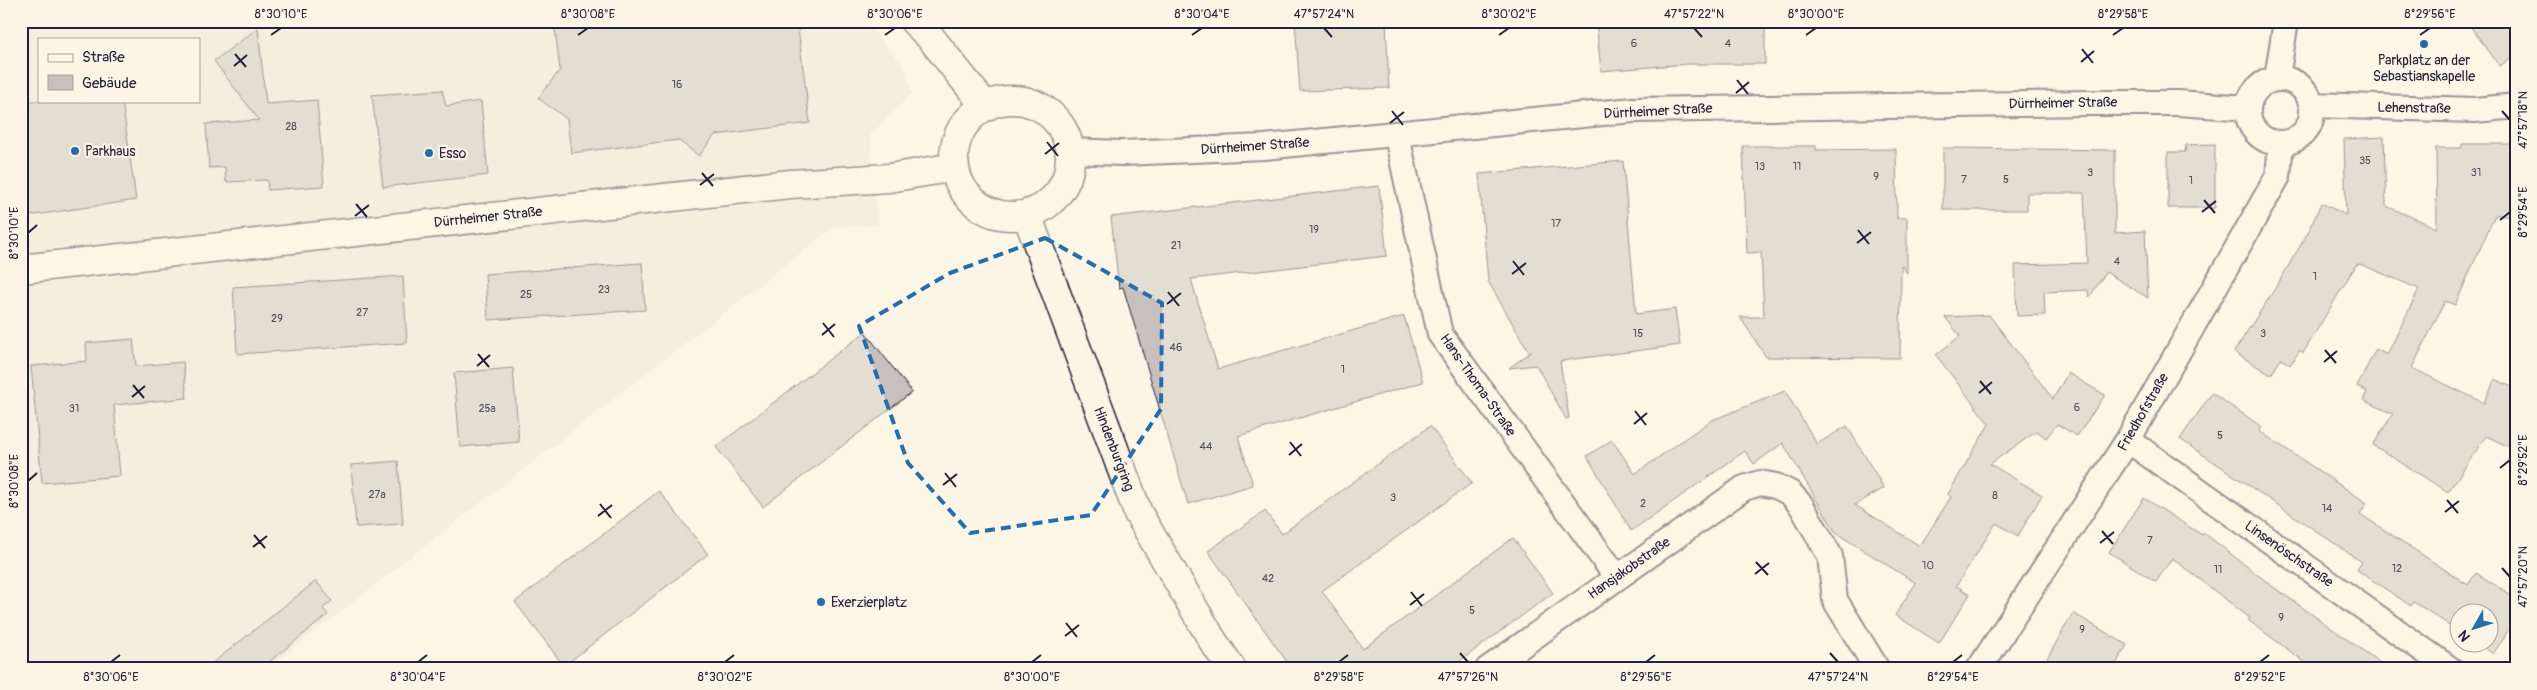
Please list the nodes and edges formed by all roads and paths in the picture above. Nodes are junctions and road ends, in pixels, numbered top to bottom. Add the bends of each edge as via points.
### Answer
1 (914, 21) edge
2 (2286, 21) edge
3 (2277, 78) junction
4 (2312, 105) junction
5 (2516, 106) edge
6 (986, 107) junction
7 (2248, 108) junction
8 (1397, 136) junction
9 (2282, 143) junction
10 (1070, 151) junction
11 (955, 167) junction
12 (1027, 215) junction
13 (21, 270) edge
14 (2128, 440) junction
15 (1616, 576) junction
16 (1232, 669) edge
17 (1488, 669) edge
18 (1877, 669) edge
19 (1979, 669) edge
20 (2450, 669) edge

1 - 6 main road
2 - 3 street
3 - 4 street via 2300,85
3 - 7 street via 2257,88 2250,97
4 - 5 street, Lehenstraße via 2476,110
4 - 9 street via 2311,119 2305,131 2295,140
6 - 10 main road via 1001,101 1023,101 1042,108 1058,122 1067,137
6 - 11 main road via 971,117 961,131 956,145
7 - 8 street, Dürrheimer Straße via 2178,102 1633,110
7 - 9 street via 2250,122 2257,133 2268,141
8 - 10 street, Dürrheimer Straße via 1264,148 1122,153
8 - 15 street, Hans-Thoma-Straße via 1440,334
9 - 14 street, Friedhofstraße via 2278,176
10 - 12 main road via 1066,183 1048,205
11 - 12 main road via 958,180 977,205 1000,216
11 - 13 main road, Dürrheimer Straße via 889,178 790,184
12 - 16 main road, Hindenburgring via 1138,513
14 - 19 street, Friedhofstraße
14 - 20 street, Linsenöschstraße
15 - 17 street, Hansjakobstraße
15 - 18 street, Hansjakobstraße via 1744,488 1760,483 1776,486 1790,493 1801,505 1830,556 1835,600

